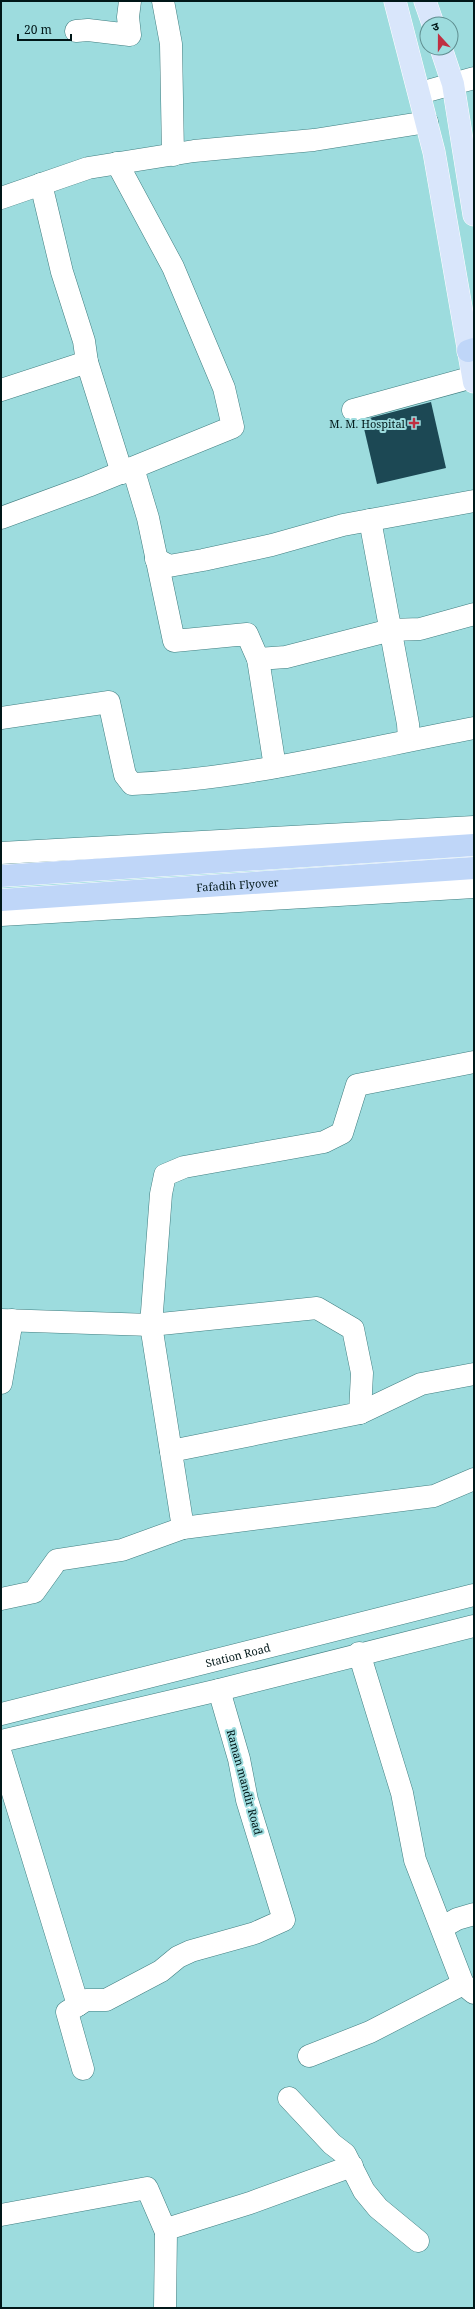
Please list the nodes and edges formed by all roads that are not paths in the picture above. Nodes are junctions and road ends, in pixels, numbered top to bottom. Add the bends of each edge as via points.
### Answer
1 (130, 1) edge
2 (163, 1) edge
3 (395, 1) edge
4 (425, 1) edge
5 (430, 16) edge
6 (76, 31) dead end
7 (444, 56) edge
8 (474, 78) edge
9 (453, 84) junction
10 (420, 94) junction
11 (427, 122) junction
12 (173, 155) junction
13 (117, 164) junction
14 (41, 184) junction
15 (1, 198) edge
16 (474, 215) edge
17 (471, 350) edge
18 (87, 362) junction
19 (473, 380) edge
20 (1, 390) edge
21 (353, 410) dead end
22 (127, 470) junction
23 (474, 501) edge
24 (1, 518) edge
25 (370, 520) junction
26 (156, 559) junction
27 (474, 614) edge
28 (390, 630) junction
29 (258, 659) junction
30 (1, 718) edge
31 (474, 728) edge
32 (409, 740) junction
33 (275, 767) junction
34 (474, 827) edge
35 (474, 845) edge
36 (1, 853) edge
37 (474, 868) edge
38 (1, 876) edge
39 (474, 887) edge
40 (1, 900) edge
41 (1, 915) edge
42 (474, 1062) edge
43 (6, 1320) edge
44 (151, 1325) junction
45 (474, 1374) edge
46 (1, 1383) edge
47 (360, 1413) junction
48 (171, 1451) junction
49 (474, 1479) edge
50 (183, 1528) junction
51 (474, 1595) edge
52 (1, 1599) edge
53 (474, 1626) edge
54 (359, 1654) junction
55 (219, 1690) junction
56 (1, 1714) edge
57 (1, 1741) edge
58 (1, 1754) edge
59 (474, 1914) edge
60 (443, 1927) junction
61 (468, 1989) edge
62 (78, 2005) junction
63 (310, 2056) dead end
64 (83, 2069) dead end
65 (288, 2098) dead end
66 (352, 2166) junction
67 (1, 2215) edge
68 (166, 2232) junction
69 (418, 2241) dead end
70 (165, 2308) edge

1 - 6 street via 130,35
2 - 12 street via 171,44
3 - 10 main road
4 - 5 main road
7 - 9 main road
8 - 9 street
9 - 10 street
9 - 16 main road
10 - 11 main road
11 - 12 street via 314,140
11 - 17 main road
12 - 13 street
13 - 14 street via 88,168
13 - 22 street via 173,267 224,388 233,427
14 - 15 street
14 - 18 street via 62,272 84,341
17 - 19 main road
18 - 20 street
18 - 22 street
19 - 21 street
22 - 24 street
22 - 26 street via 148,518
23 - 25 street
25 - 26 street via 190,563 169,566
25 - 28 street via 379,558
26 - 29 street via 174,641 247,634
27 - 28 street via 420,629
28 - 29 street via 286,657
28 - 32 street
29 - 33 street
30 - 33 street via 109,702 125,775 132,784
31 - 32 street
32 - 33 street via 355,753
34 - 36 street
35 - 38 highway
37 - 40 highway, Fafadih Flyover
39 - 41 street
42 - 44 street via 357,1085 342,1133 324,1142 184,1167 165,1175 161,1194
43 - 44 street
43 - 46 street
44 - 47 street via 317,1308 353,1329 362,1373
44 - 48 street
45 - 47 street via 421,1384
47 - 48 street
48 - 50 street
49 - 50 street via 434,1496
50 - 52 street via 122,1550 57,1560 34,1592
51 - 56 street, Station Road
53 - 54 street
54 - 55 street
54 - 60 street via 402,1793 416,1860
55 - 57 street
55 - 62 street, Raman mandir Road via 239,1759 247,1800 284,1920 255,1934 191,1951 178,1957 161,1971 106,2000 86,2000
58 - 62 street
59 - 60 street
60 - 61 street
61 - 63 street
62 - 64 street via 67,2012
65 - 66 street via 345,2154
66 - 68 street via 250,2203 170,2228
66 - 69 street via 364,2191 378,2208
67 - 68 street via 147,2188
68 - 70 street

